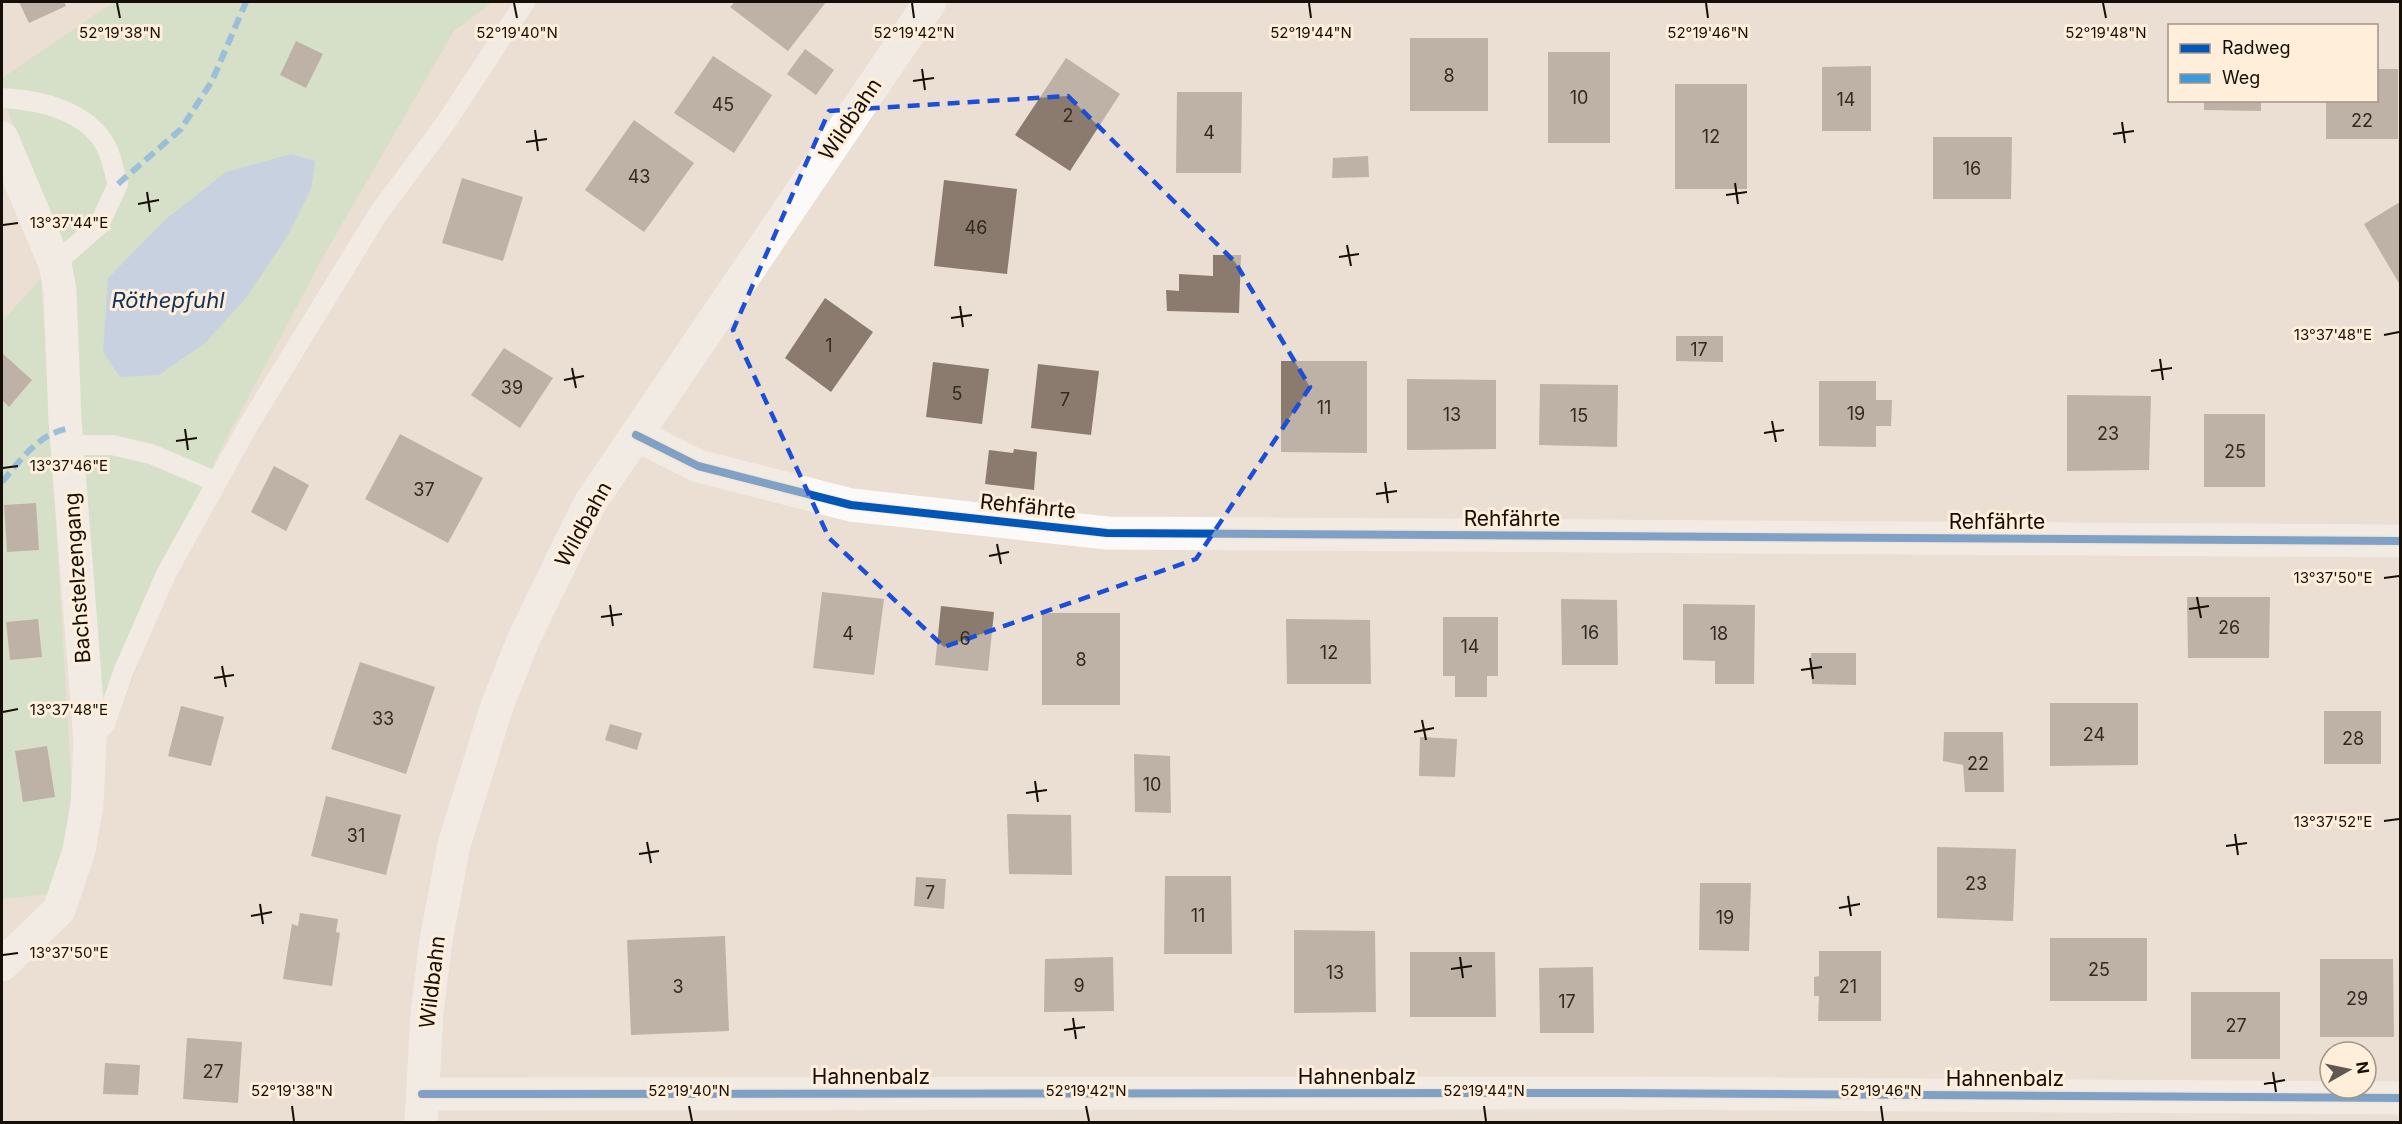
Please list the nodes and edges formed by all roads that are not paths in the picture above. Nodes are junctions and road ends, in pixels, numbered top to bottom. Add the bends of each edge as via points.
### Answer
1 (525, 2) edge
2 (930, 2) edge
3 (2, 98) edge
4 (2, 138) edge
5 (56, 264) junction
6 (636, 435) junction
7 (67, 445) junction
8 (217, 482) junction
9 (2400, 541) edge
10 (90, 741) junction
11 (2, 965) edge
12 (2400, 1098) edge
13 (422, 1108) edge

1 - 8 lane via 447,122 378,214
2 - 6 street, Wildbahn
3 - 5 lane via 29,99 81,118 106,147 118,184 99,225
4 - 5 street, Bachstelzengang
5 - 7 street, Bachstelzengang
6 - 9 street, Rehfährte via 698,466 851,505 1107,533
6 - 13 street, Wildbahn via 590,504 529,628 472,778 453,845 436,940 426,1013
7 - 8 lane via 112,445 151,454
7 - 10 street, Bachstelzengang
8 - 10 lane via 166,574 105,724
10 - 11 street, Bachstelzengang via 87,805 79,851 59,910
12 - 13 street, Hahnenbalz via 1640,1093

